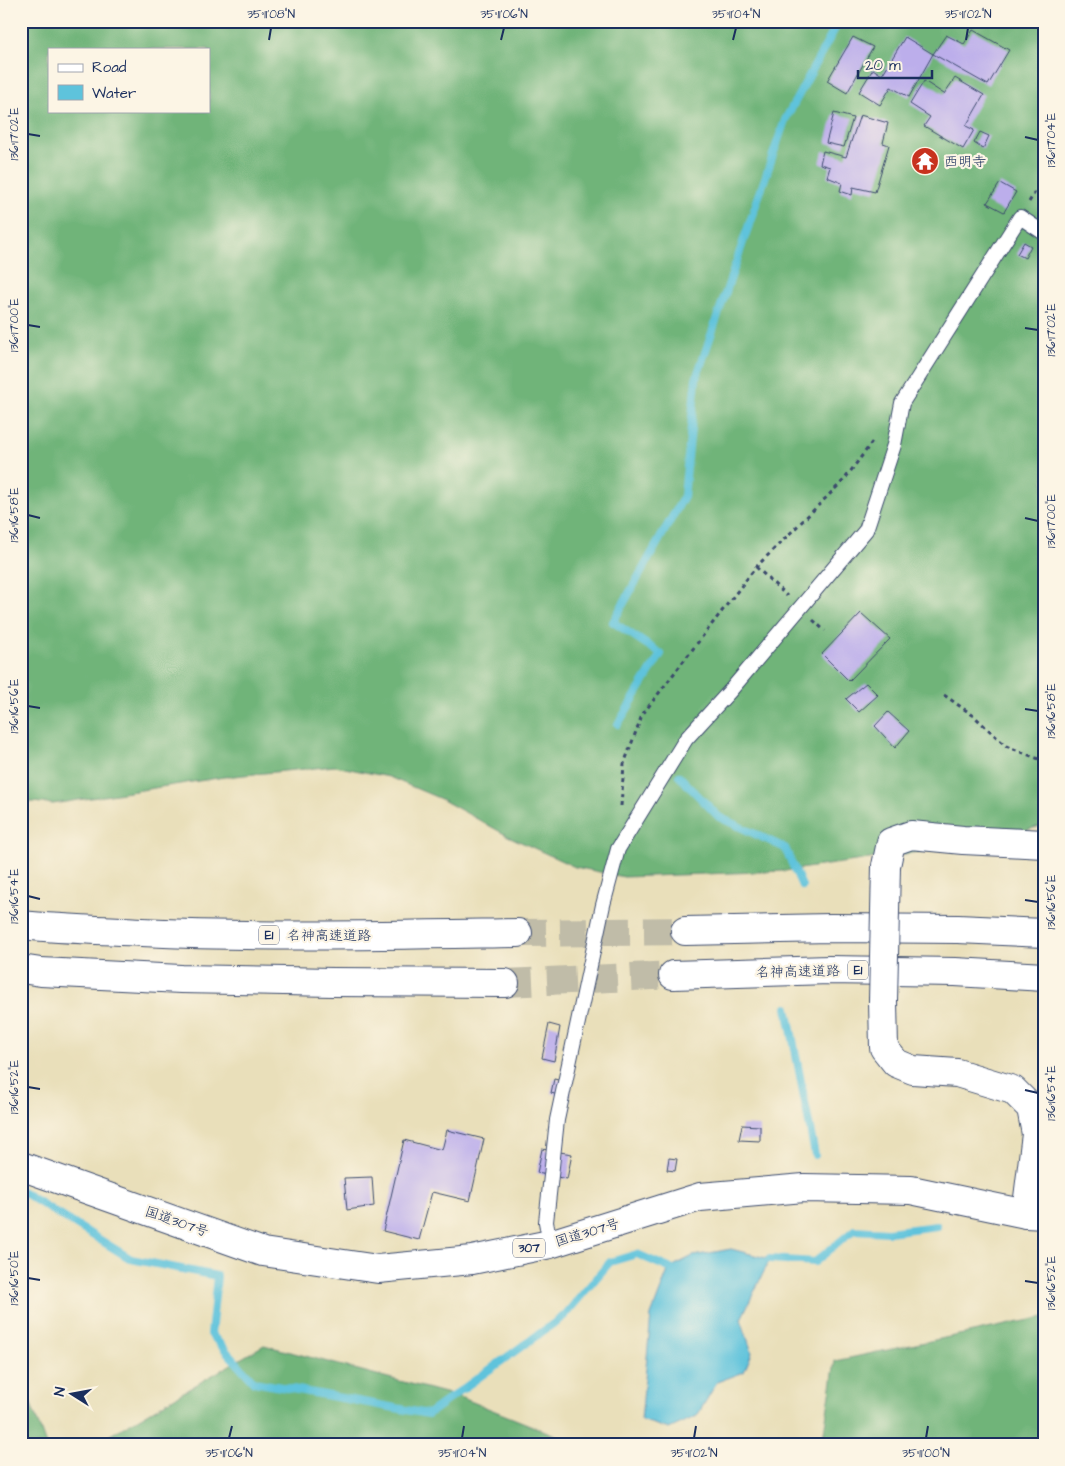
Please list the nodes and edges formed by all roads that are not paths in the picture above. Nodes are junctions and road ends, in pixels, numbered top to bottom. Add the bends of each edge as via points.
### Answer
1 (1044, 233) edge
2 (1044, 844) edge
3 (21, 925) edge
4 (685, 931) tunnel mouth
5 (518, 933) tunnel mouth
6 (1044, 933) edge
7 (21, 970) edge
8 (673, 975) tunnel mouth
9 (1044, 977) edge
10 (505, 983) tunnel mouth
11 (21, 1166) edge
12 (1035, 1215) edge
13 (550, 1244) junction

1 - 13 lane via 1020,217 902,403 894,445 866,530 686,739 618,850 557,1120 546,1222
2 - 12 main road, bridge via 911,836 891,842 886,866 884,1048 896,1064 913,1070 957,1073 1013,1090 1031,1108 1036,1134
3 - 5 main road, 名神高速道路 / E1 via 184,934
4 - 6 main road via 938,928
7 - 10 main road via 181,979
8 - 9 main road, 名神高速道路 / E1 via 829,970
11 - 13 main road, 国道307号 / 307 via 263,1252 378,1269 472,1260
12 - 13 main road, 国道307号 / 307 via 911,1190 804,1188 700,1197

